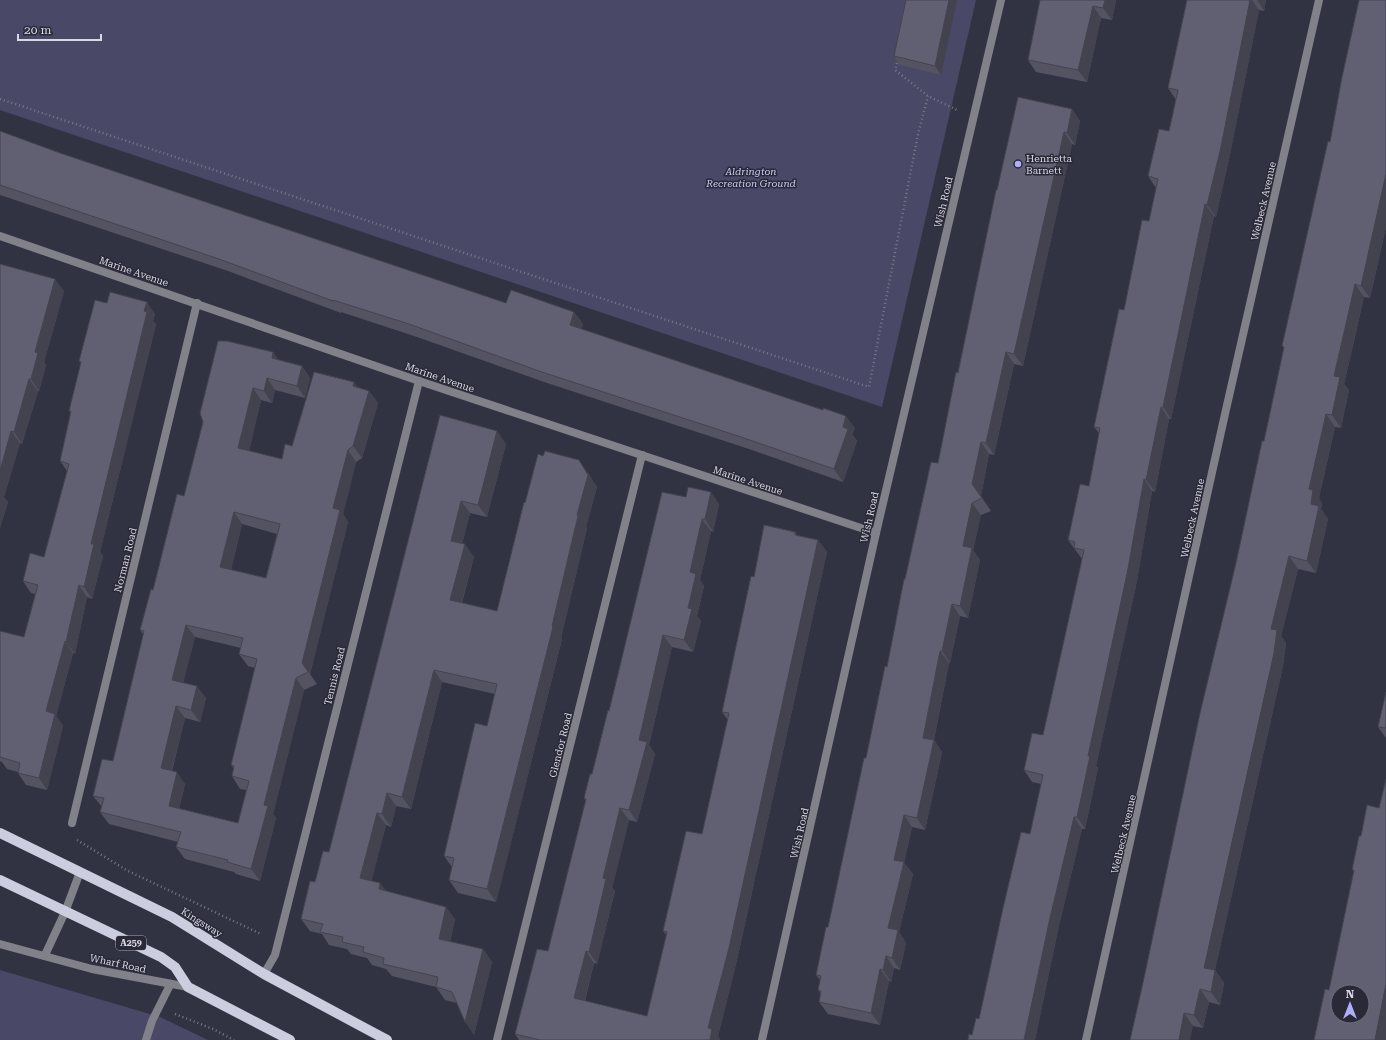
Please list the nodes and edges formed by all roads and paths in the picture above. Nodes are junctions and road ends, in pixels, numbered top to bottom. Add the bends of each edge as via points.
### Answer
1 (1000, 0) edge
2 (1319, 0) edge
3 (898, 56) edge
4 (928, 96) junction
5 (0, 99) edge
6 (972, 117) junction
7 (0, 236) edge
8 (197, 303) junction
9 (419, 381) junction
10 (642, 455) junction
11 (876, 533) junction
12 (72, 822) joint
13 (0, 833) edge
14 (80, 872) junction
15 (0, 880) edge
16 (65, 912) junction
17 (262, 935) dead end
18 (0, 944) edge
19 (45, 955) junction
20 (264, 974) junction
21 (170, 985) junction
22 (188, 987) junction
23 (213, 1028) dead end
24 (146, 1040) edge
25 (234, 1040) edge
26 (290, 1040) edge
27 (387, 1040) edge
28 (497, 1040) edge
29 (762, 1040) edge
30 (1086, 1040) edge

1 - 6 street, Wish Road
2 - 30 street, Welbeck Avenue
3 - 4 path via 895,70
4 - 5 path via 918,134 869,387
4 - 6 path
6 - 11 street, Wish Road
7 - 8 street, Marine Avenue
8 - 9 street, Marine Avenue
8 - 12 street, Norman Road
9 - 10 street, Marine Avenue
9 - 20 street, Tennis Road via 275,955
10 - 11 street, Marine Avenue
10 - 28 street, Glendor Road
11 - 29 street, Wish Road
12 - 17 path, Kingsway via 77,840 128,871
13 - 14 main road, Kingsway
14 - 16 street
14 - 20 main road, Kingsway via 172,917
15 - 16 main road, A259
16 - 19 street
16 - 22 main road, A259 via 161,957 175,967
18 - 19 street, Wharf Road
19 - 21 street, Wharf Road via 92,969
20 - 27 main road, Kingsway
21 - 22 street, Wharf Road
21 - 24 street via 152,1021
22 - 26 main road, A259
23 - 25 path

